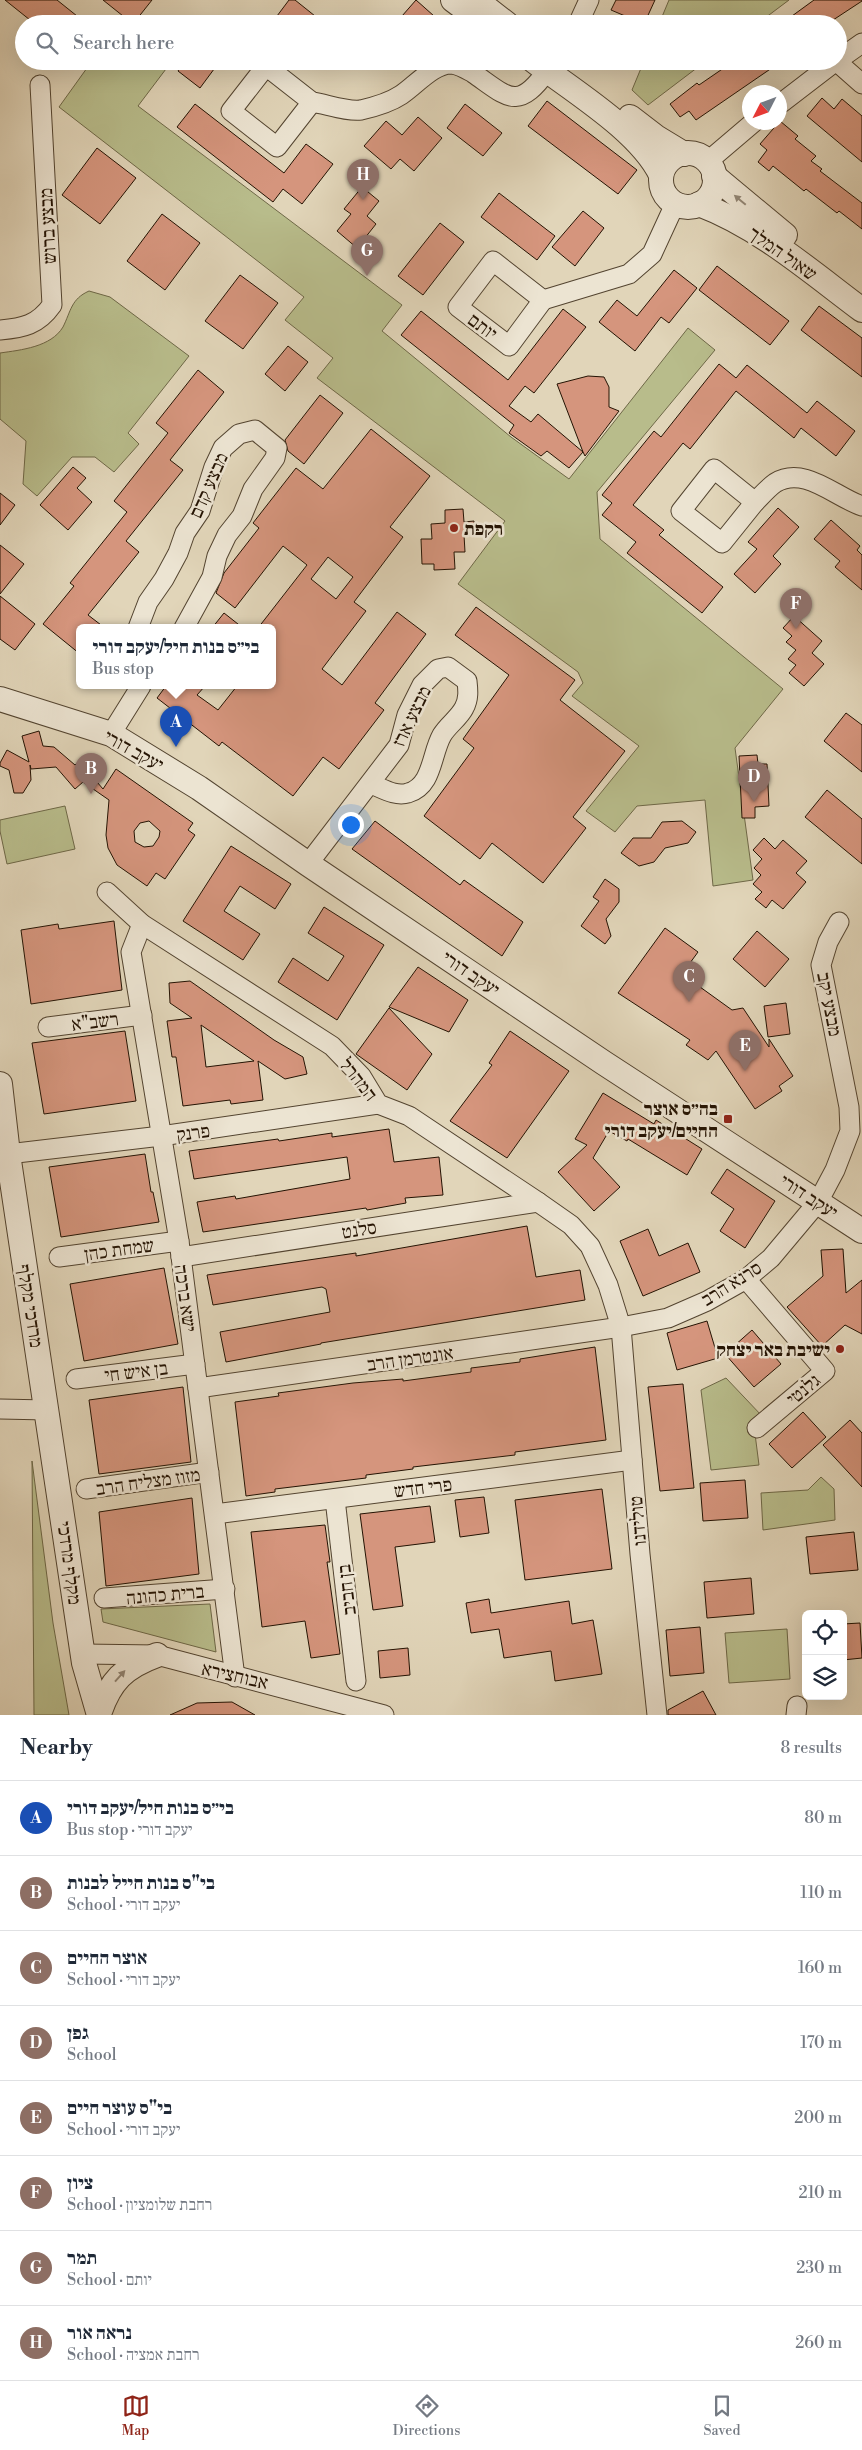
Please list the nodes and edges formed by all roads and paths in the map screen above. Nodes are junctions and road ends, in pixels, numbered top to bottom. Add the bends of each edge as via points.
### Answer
1 (453, 0) edge
2 (476, 0) edge
3 (589, 0) edge
4 (472, 15) edge
5 (495, 15) edge
6 (582, 15) edge
7 (862, 43) edge
8 (847, 54) edge
9 (435, 70) edge
10 (468, 70) edge
11 (542, 70) edge
12 (553, 70) edge
13 (555, 70) edge
14 (825, 70) edge
15 (847, 70) edge
16 (862, 84) edge
17 (40, 85) dead end
18 (787, 99) edge
19 (312, 102) dead end
20 (747, 130) edge
21 (684, 154) junction
22 (710, 169) junction
23 (661, 175) junction
24 (675, 204) junction
25 (700, 204) junction
26 (862, 293) edge
27 (543, 300) junction
28 (862, 310) edge
29 (0, 330) edge
30 (755, 502) dead end
31 (862, 506) edge
32 (140, 624) edge
33 (186, 624) edge
34 (0, 682) edge
35 (139, 689) edge
36 (0, 699) edge
37 (0, 712) edge
38 (66, 720) junction
39 (112, 734) junction
40 (371, 784) junction
41 (308, 864) junction
42 (107, 892) dead end
43 (839, 922) dead end
44 (142, 924) junction
45 (142, 1015) junction
46 (48, 1027) dead end
47 (0, 1084) edge
48 (378, 1104) junction
49 (161, 1136) junction
50 (5, 1141) edge
51 (538, 1202) junction
52 (818, 1202) junction
53 (862, 1231) edge
54 (180, 1249) junction
55 (59, 1257) dead end
56 (746, 1278) junction
57 (621, 1327) junction
58 (195, 1364) junction
59 (76, 1379) dead end
60 (198, 1388) junction
61 (0, 1409) edge
62 (47, 1410) junction
63 (757, 1428) dead end
64 (632, 1460) junction
65 (210, 1472) junction
66 (86, 1490) dead end
67 (335, 1499) junction
68 (215, 1514) junction
69 (225, 1589) junction
70 (104, 1598) dead end
71 (83, 1654) junction
72 (157, 1655) junction
73 (235, 1677) junction
74 (356, 1681) dead end
75 (99, 1714) edge
76 (384, 1715) edge
77 (657, 1715) edge

1 - 4 street
2 - 5 street
3 - 6 street
7 - 8 street
9 - 19 street via 400,96 359,110
10 - 11 street via 507,96 516,98 528,93
12 - 23 street via 631,135 655,162
13 - 21 street
14 - 18 street
15 - 16 street
17 - 29 street, מבצע ברוש via 52,305 44,318 17,329
20 - 22 street
21 - 22 street via 692,154
21 - 23 street via 670,160
22 - 25 street via 711,193
26 -> 22 street, שאול המלך via 758,215
23 - 24 street via 664,192
24 - 25 street
24 - 27 street via 652,254 629,274
25 - 28 street, שאול המלך via 743,224
27 - 27 street, יותם via 493,261 458,307 510,346
30 - 31 street via 775,483 796,476
32 - 33 street, מבצע קדם via 148,602 200,511 223,448 239,434 255,430 277,448 275,458 253,489 242,516 227,535 212,577
34 - 38 street, יעקב דורי
35 - 39 street
36 - 38 street, יעקב דורי
37 - 38 street via 22,708
38 - 39 street, יעקב דורי
39 - 41 street, יעקב דורי via 199,788
40 - 40 street, מבצע ארז via 399,745 407,715 422,685 438,669 448,667 467,681 465,707 442,736 428,775 418,788 406,794 393,793
40 - 41 street, מבצע ארז
41 - 52 street, יעקב דורי
42 - 44 street, המהרל
43 - 52 street, מבצע יקב via 821,965 846,1085 850,1131
44 - 45 street, ישא ברכה via 131,952
44 - 48 street, המהרל via 332,1046 361,1076
45 - 46 street, רשב"א
45 - 49 street, ישא ברכה
47 - 50 street, מרדכי מקלף
48 - 49 street, פרנק
48 - 51 street, המהרל via 409,1116
49 - 50 street, פרנק
49 - 54 street, ישא ברכה
50 - 62 street, מרדכי מקלף
51 - 54 street, סלנט
51 - 57 street, המהרל via 571,1225 590,1246 608,1285
52 - 53 street, יעקב דורי
52 - 56 street, סרנא הרב via 770,1258
54 - 55 street, שמחת כהן
54 - 58 street, ישא ברכה
56 - 57 street, סרנא הרב via 707,1301 668,1318
56 - 63 street, גלנטי via 825,1370
57 - 60 street, אונטרמן הרב
57 - 64 street, טולידנו
58 - 59 street, בן איש חי
58 - 60 street, ישא ברכה
60 - 65 street, ישא ברכה
61 - 62 street
62 - 71 street, מקלף מרדכי
64 - 67 street, פרי חדש
64 - 77 street, טולידנו
65 - 66 street, מזוז מצליח הרב
65 - 68 street, ישא ברכה
67 - 68 street, פרי חדש
67 - 74 street, בן חביב
68 - 69 street, ישא ברכה
69 - 70 street, ברית כהונה
69 - 73 street, ישא ברכה
71 - 72 street, אבוחצירא
71 - 75 street, מקלף מרדכי
72 - 73 street, אבוחצירא
75 -> 72 street via 122,1672
73 - 76 street, אבוחצירא

